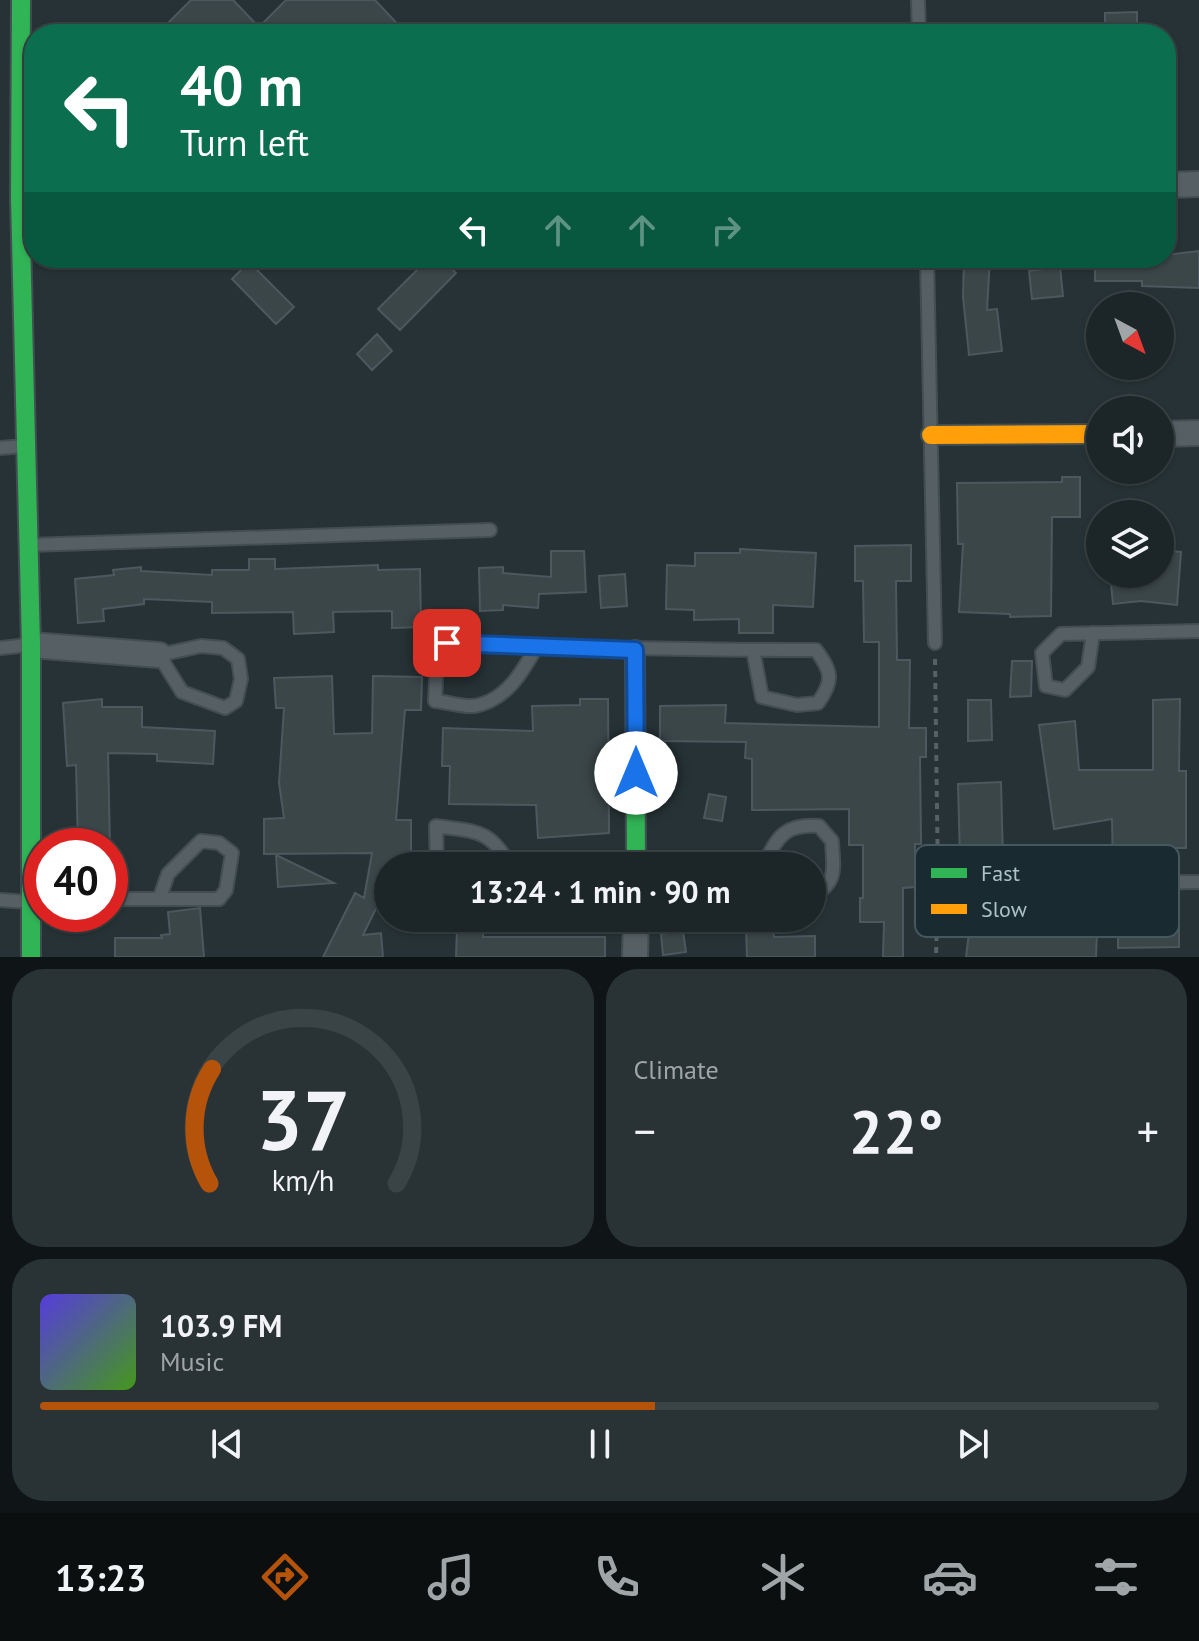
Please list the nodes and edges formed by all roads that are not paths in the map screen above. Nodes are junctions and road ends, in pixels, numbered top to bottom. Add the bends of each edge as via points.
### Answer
1 (21, 0) edge
2 (918, 0) edge
3 (919, 24) edge
4 (1199, 184) edge
5 (1176, 185) edge
6 (927, 268) edge
7 (1199, 433) edge
8 (1086, 434) edge
9 (1174, 434) edge
10 (931, 435) junction
11 (25, 446) junction
12 (0, 448) edge
13 (490, 530) dead end
14 (28, 545) junction
15 (1199, 631) edge
16 (1093, 633) junction
17 (935, 643) road end
18 (31, 645) junction
19 (537, 646) junction
20 (0, 648) edge
21 (635, 650) junction
22 (753, 650) junction
23 (159, 655) junction
24 (35, 828) edge
25 (437, 852) edge
26 (502, 852) edge
27 (636, 852) edge
28 (770, 852) edge
29 (1179, 882) edge
30 (1199, 882) edge
31 (826, 889) edge
32 (160, 897) junction
33 (128, 898) edge
34 (0, 900) edge
35 (24, 901) edge
36 (33, 932) edge
37 (636, 932) edge
38 (31, 957) edge
39 (635, 957) edge

1 - 11 street via 15,197
2 - 3 lane
4 - 5 street
6 - 10 lane
7 - 9 street
8 - 10 street
10 - 17 lane
11 - 12 lane
11 - 14 street
13 - 14 lane
14 - 18 street
15 - 16 lane
16 - 16 lane via 1088,667 1065,690 1046,686 1042,653 1061,634
18 - 20 lane
18 - 23 street
18 - 24 street
19 - 19 lane via 447,643 437,657 435,701 474,706 500,695 519,678
19 - 21 lane
21 - 22 lane
21 - 27 street
22 - 22 lane via 816,650 829,668 829,687 818,703 797,705 762,697
23 - 23 lane via 201,646 223,648 238,659 236,701 225,708 182,692
25 - 26 lane via 436,826 480,833
28 - 31 lane via 779,836 800,825 819,826 832,841 832,878
29 - 30 lane
32 - 32 lane via 219,899 226,890 232,853 219,843 201,841 168,874
32 - 33 lane
34 - 35 lane
36 - 38 street
37 - 39 street

